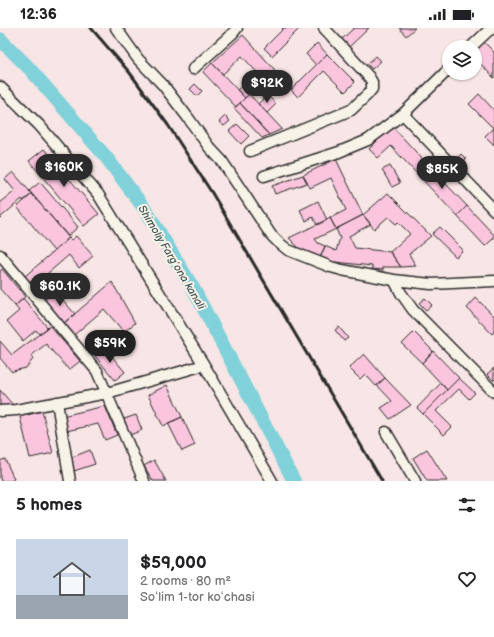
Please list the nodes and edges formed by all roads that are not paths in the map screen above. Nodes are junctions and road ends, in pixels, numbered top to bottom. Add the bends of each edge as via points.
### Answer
1 (116, 28) edge
2 (237, 28) edge
3 (324, 28) edge
4 (494, 28) edge
5 (479, 40) edge
6 (193, 69) dead end
7 (442, 76) edge
8 (0, 87) edge
9 (403, 114) junction
10 (250, 151) dead end
11 (264, 176) dead end
12 (494, 210) edge
13 (0, 255) edge
14 (394, 280) junction
15 (494, 282) edge
16 (204, 365) junction
17 (494, 392) edge
18 (107, 393) junction
19 (57, 402) junction
20 (0, 411) edge
21 (386, 432) dead end
22 (70, 481) edge
23 (144, 481) edge
24 (272, 481) edge
25 (415, 481) edge

1 - 14 street via 138,59 222,161 278,242 288,250 331,267
2 - 6 street
3 - 10 street via 369,77 372,89 351,110
4 - 5 street
7 - 9 street
8 - 16 street via 40,125 98,194
9 - 11 street via 368,140
9 - 12 street
13 - 18 street via 97,371
14 - 15 street via 431,284
14 - 17 street via 413,310
16 - 18 street
16 - 24 street
18 - 19 street
18 - 23 street
19 - 20 street
19 - 22 street
21 - 25 street

